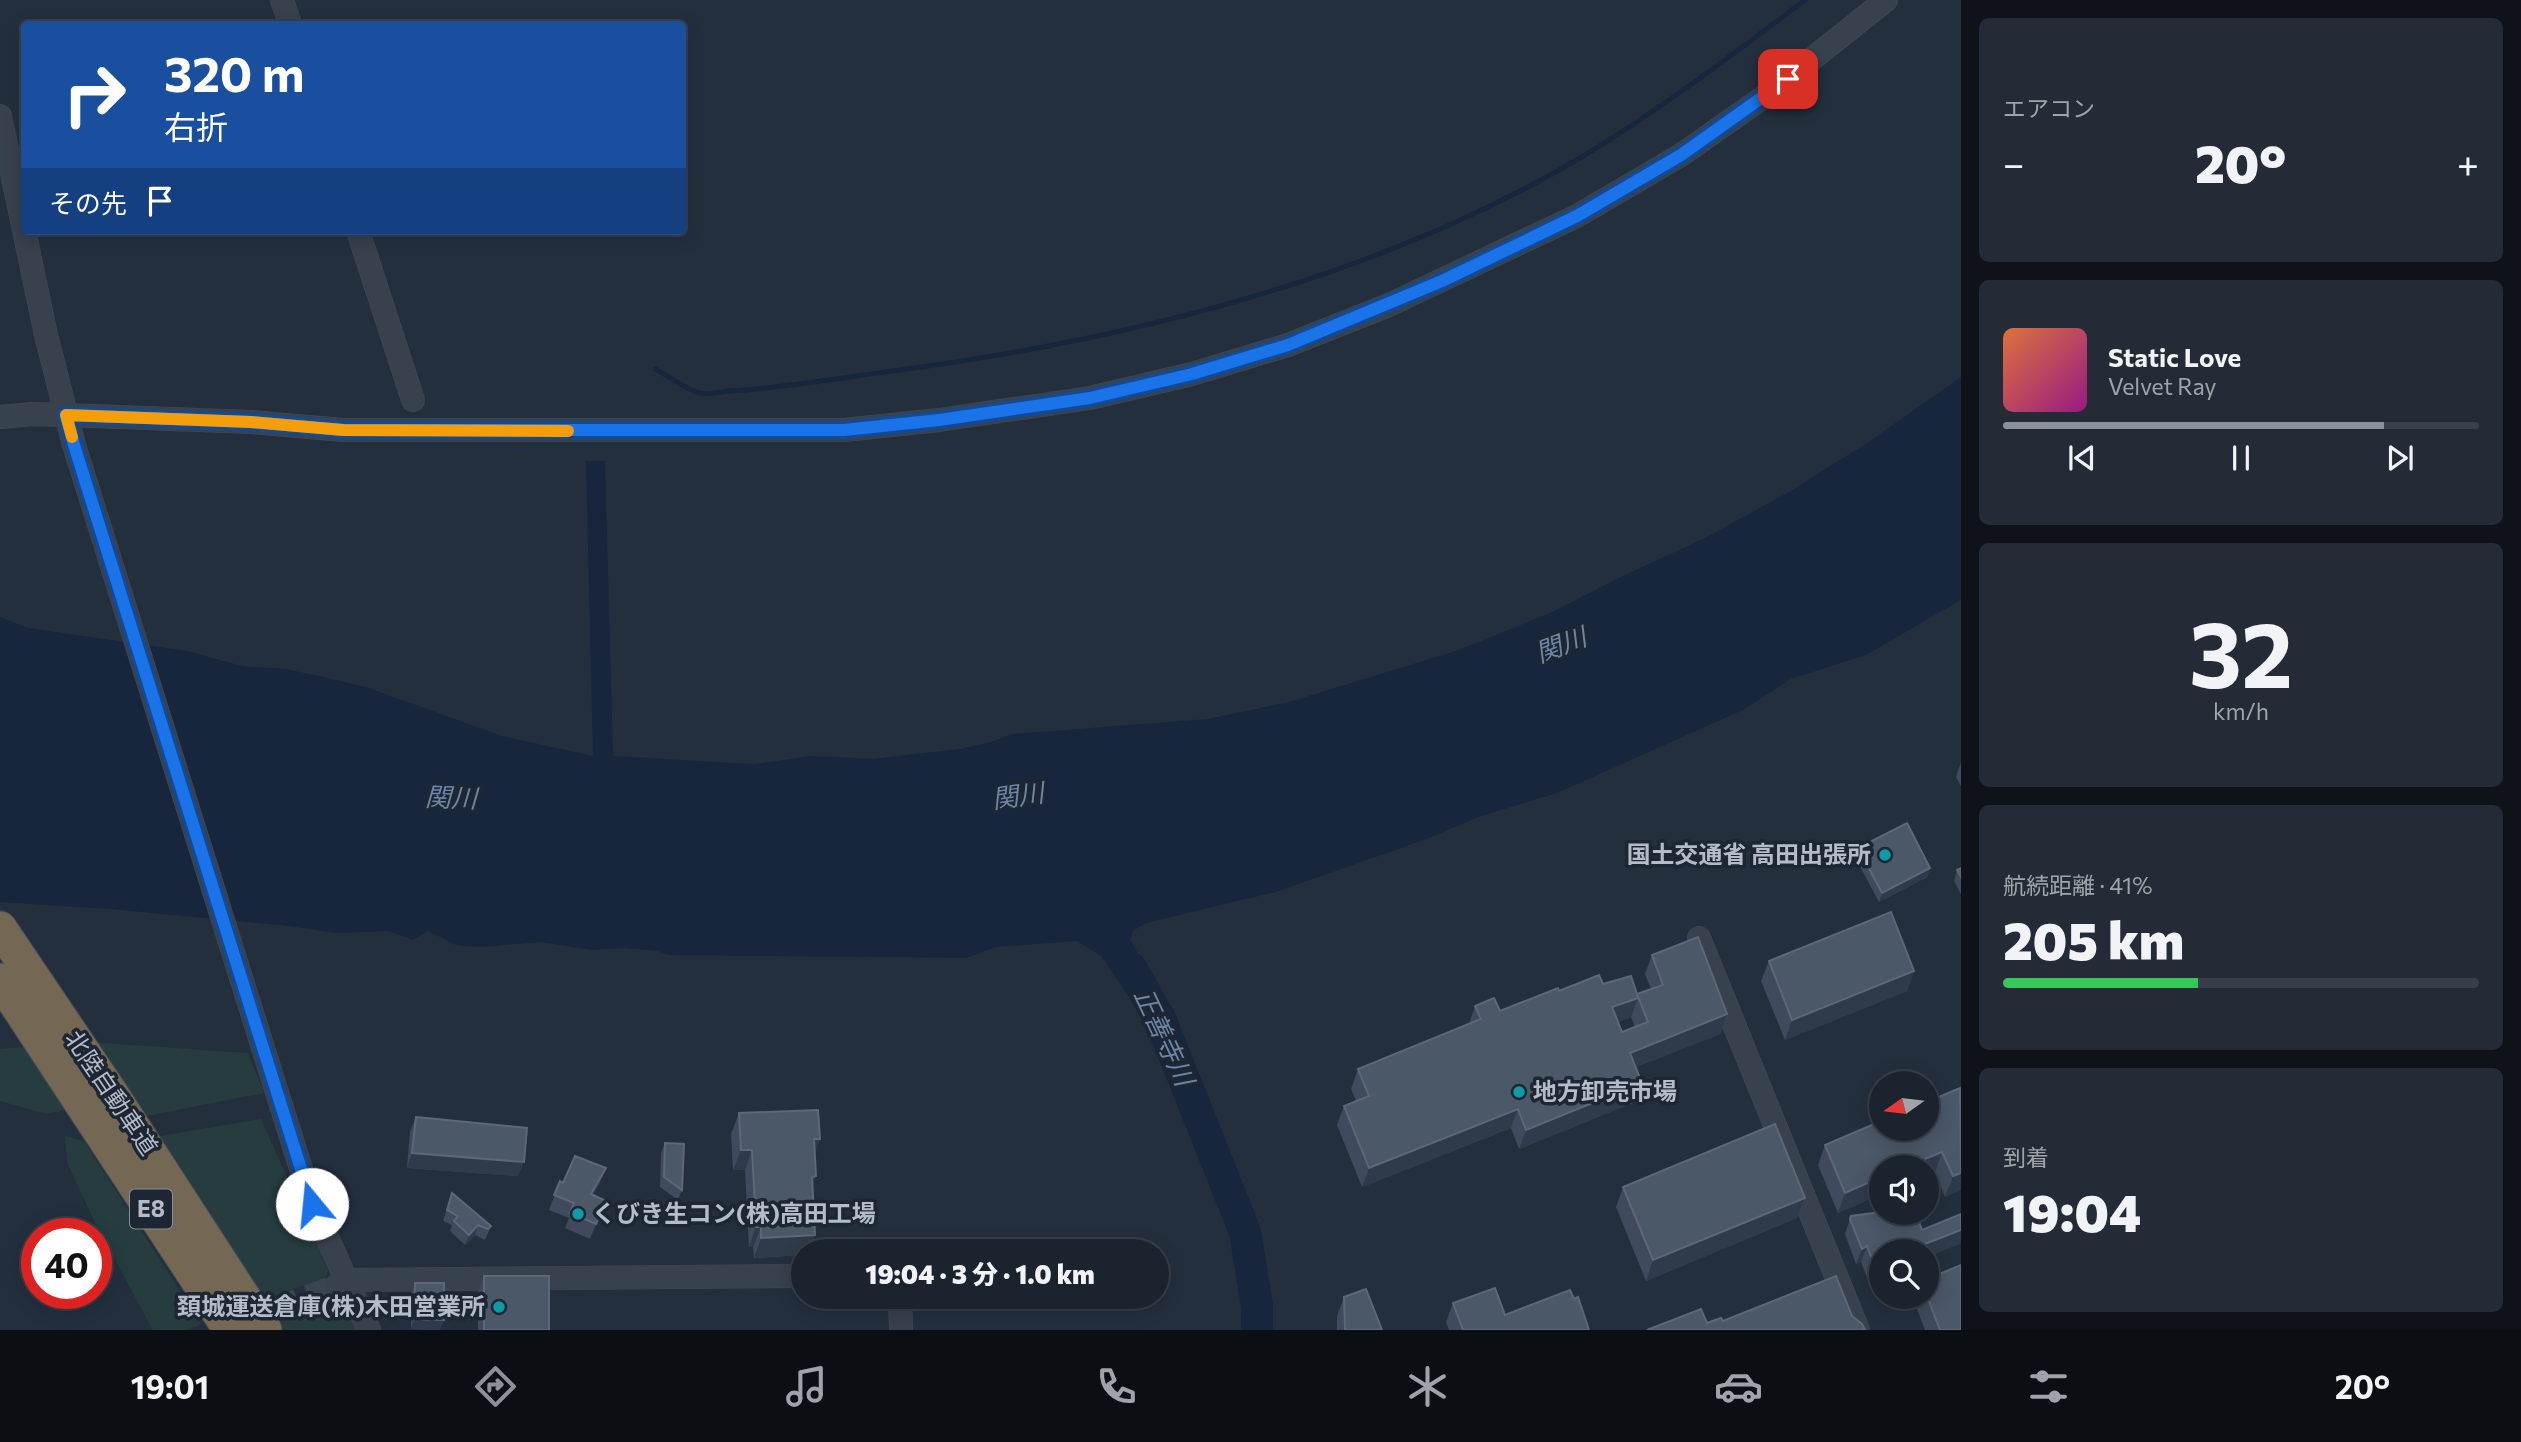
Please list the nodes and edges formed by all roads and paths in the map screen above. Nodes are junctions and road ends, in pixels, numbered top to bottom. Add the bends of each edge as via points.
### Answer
1 (282, 0) edge
2 (1885, 0) edge
3 (289, 21) edge
4 (0, 116) edge
5 (21, 216) edge
6 (25, 235) edge
7 (359, 235) edge
8 (413, 400) dead end
9 (66, 415) junction
10 (0, 417) edge
11 (0, 928) edge
12 (1699, 938) edge
13 (0, 980) edge
14 (791, 1276) edge
15 (340, 1284) junction
16 (901, 1309) edge
17 (230, 1330) edge
18 (265, 1330) edge
19 (369, 1330) edge
20 (901, 1330) edge
21 (1858, 1330) edge

1 - 3 street
2 - 9 street via 1768,94 1681,155 1577,216 1410,295 1288,345 1090,398 844,430 343,430
4 - 5 street
6 - 9 street
7 - 8 street
9 - 10 street
9 - 15 street
11 - 18 highway, 北陸自動車道 / E8
12 - 21 street
13 - 17 highway, 北陸自動車道 / E8
14 - 15 street
15 - 19 street
16 - 20 street

